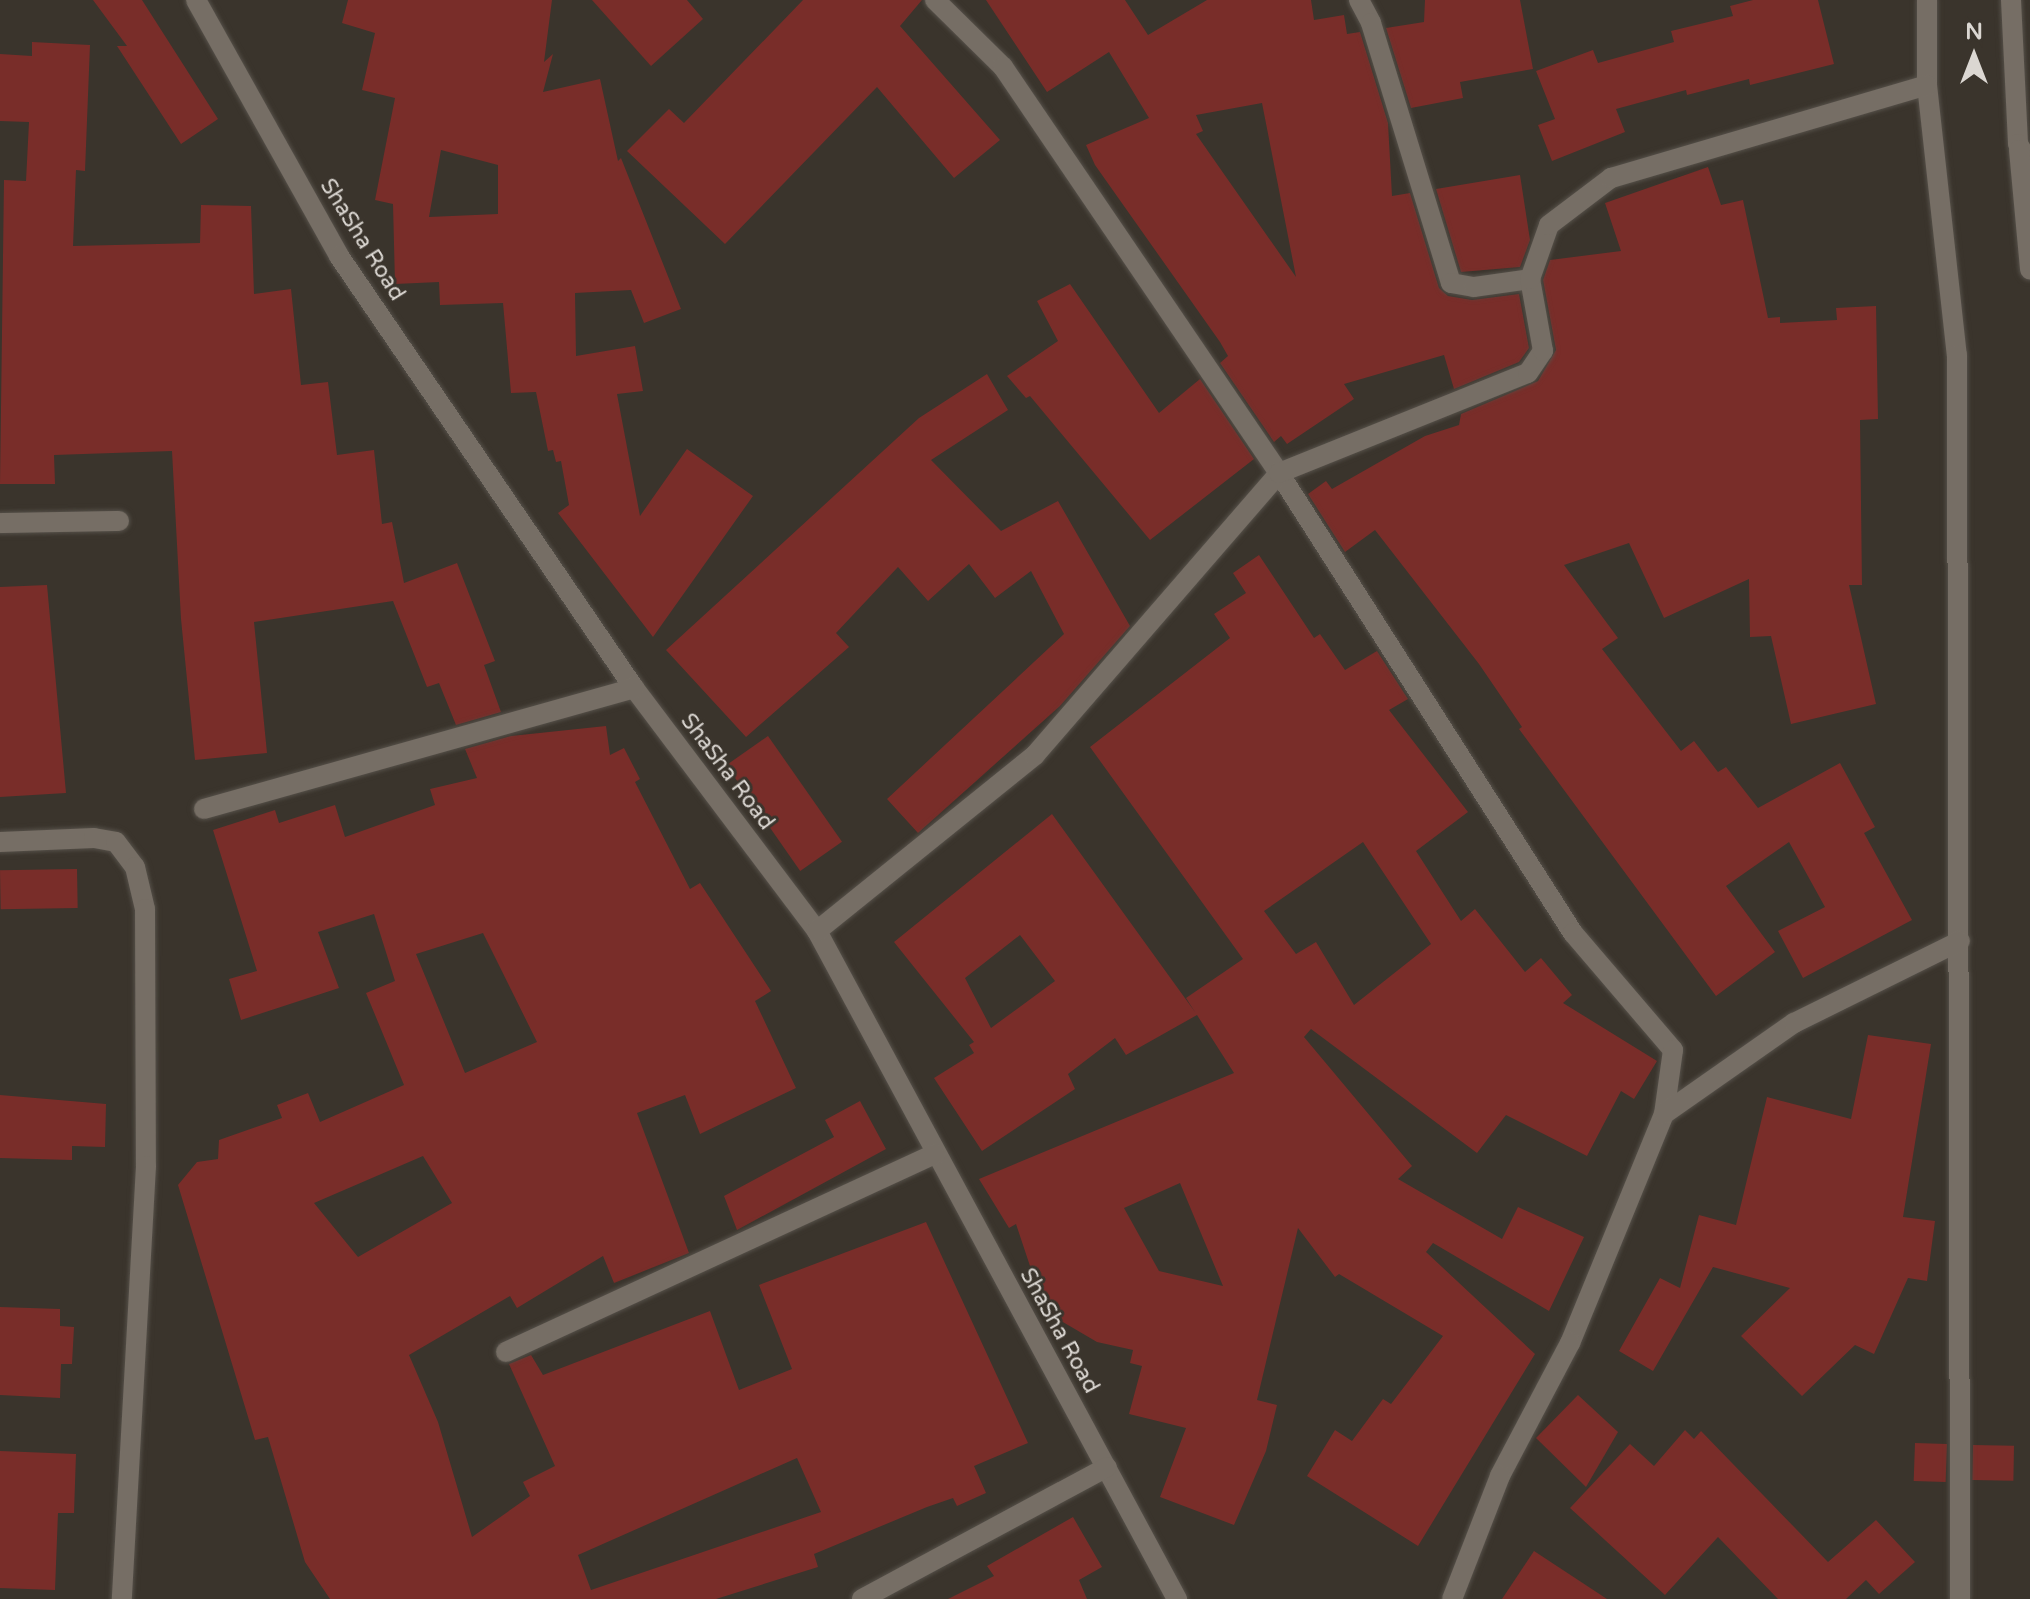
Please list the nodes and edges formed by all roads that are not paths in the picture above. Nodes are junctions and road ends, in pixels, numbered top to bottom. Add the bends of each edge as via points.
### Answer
1 (196, 0) edge
2 (935, 0) edge
3 (1359, 0) edge
4 (1927, 0) edge
5 (2011, 0) edge
6 (1927, 85) junction
7 (2018, 144) junction
8 (2030, 164) edge
9 (2030, 269) edge
10 (1530, 279) junction
11 (1279, 473) junction
12 (119, 521) dead end
13 (0, 523) edge
14 (634, 688) junction
15 (204, 809) dead end
16 (0, 842) edge
17 (817, 931) junction
18 (1960, 941) junction
19 (1664, 1114) junction
20 (934, 1154) junction
21 (506, 1352) dead end
22 (1107, 1467) junction
23 (122, 1599) edge
24 (862, 1599) edge
25 (1177, 1599) edge
26 (1452, 1599) edge
27 (1960, 1599) edge

1 - 14 street, ShaSha Road via 339,256
2 - 11 street via 1003,67
3 - 10 street via 1371,23 1451,283 1474,287
4 - 6 street
5 - 7 street
6 - 10 street via 1611,178 1549,225
6 - 18 street via 1957,355
7 - 8 street
7 - 9 street
10 - 11 street via 1543,351 1528,373
11 - 17 street via 1035,755
11 - 19 street via 1573,933 1673,1050
12 - 13 street
14 - 15 street
14 - 17 street, ShaSha Road
16 - 23 street via 116,842 135,867 145,909 146,1166
17 - 20 street, ShaSha Road
18 - 19 street via 1794,1023
18 - 27 street
19 - 26 street via 1570,1343 1500,1476
20 - 21 street
20 - 22 street, ShaSha Road
22 - 24 street
22 - 25 street, ShaSha Road

